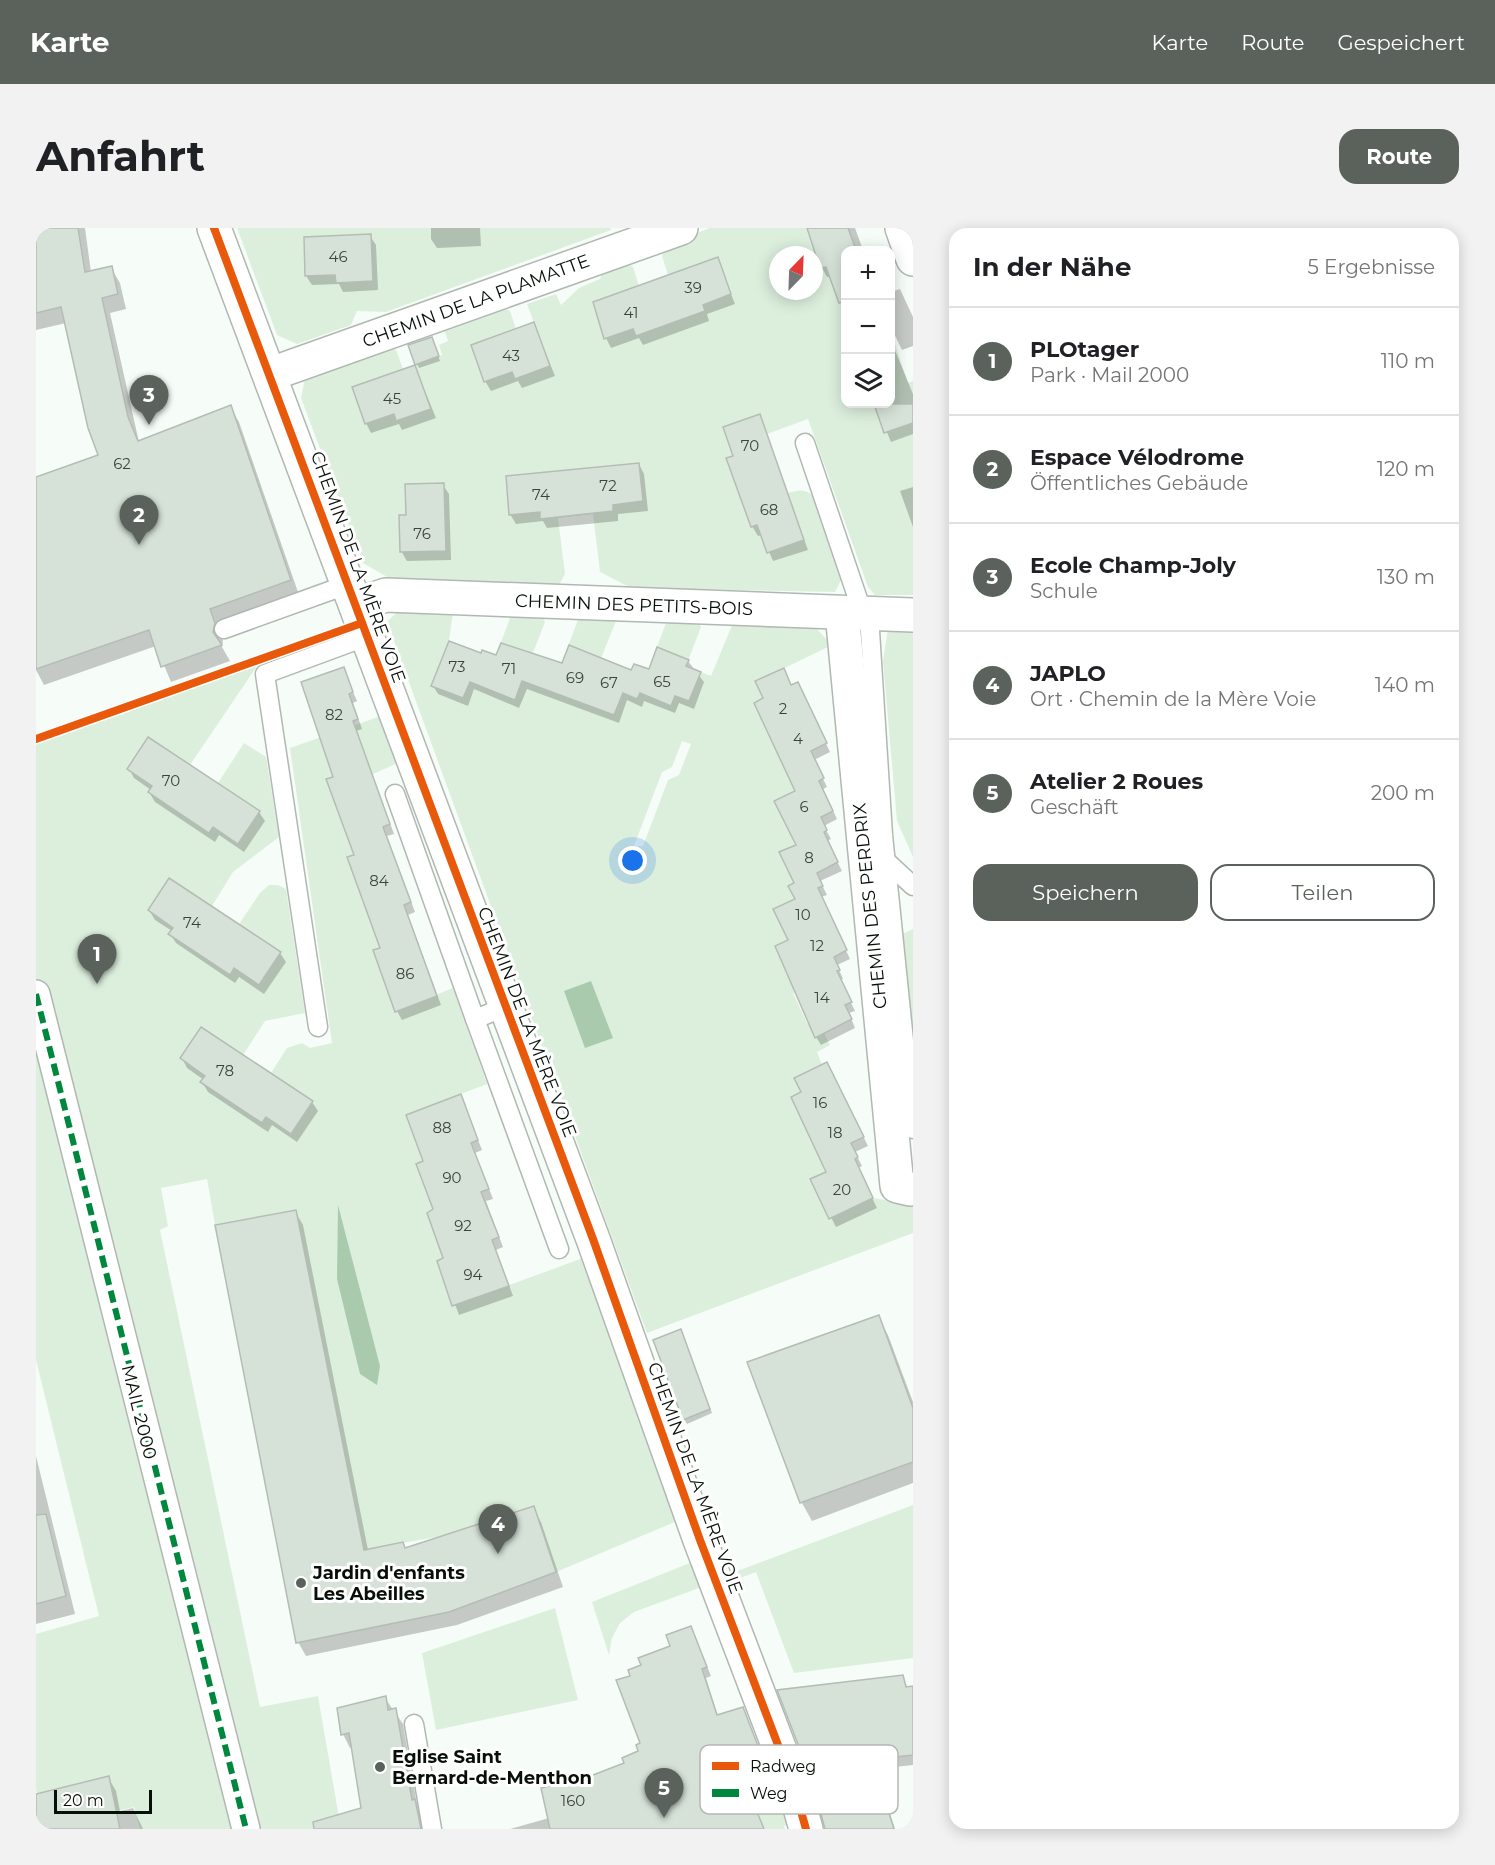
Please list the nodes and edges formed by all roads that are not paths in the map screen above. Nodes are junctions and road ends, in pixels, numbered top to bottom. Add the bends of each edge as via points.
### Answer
1 (214, 228) edge
2 (681, 228) edge
3 (902, 228) edge
4 (913, 259) edge
5 (271, 374) junction
6 (805, 442) dead end
7 (353, 595) junction
8 (858, 614) junction
9 (913, 615) edge
10 (224, 629) dead end
11 (368, 636) junction
12 (395, 794) dead end
13 (886, 861) junction
14 (913, 886) edge
15 (36, 994) edge
16 (490, 1013) junction
17 (318, 1027) dead end
18 (913, 1129) edge
19 (910, 1189) dead end
20 (559, 1249) dead end
21 (414, 1724) dead end
22 (778, 1745) edge
23 (802, 1814) edge
24 (246, 1829) edge
25 (432, 1829) edge
26 (806, 1829) edge

1 - 5 street, CHEMIN DE LA MÈRE VOIE
2 - 5 street, CHEMIN DE LA PLAMATTE
3 - 4 street
5 - 7 street, CHEMIN DE LA MÈRE VOIE
6 - 8 lane
7 - 8 street, CHEMIN DES PETITS-BOIS
7 - 10 lane
7 - 11 street, CHEMIN DE LA MÈRE VOIE
8 - 9 street, CHEMIN DES PETITS-BOIS
8 - 13 lane
8 - 19 street, CHEMIN DES PERDRIX via 897,1186
11 - 16 street, CHEMIN DE LA MÈRE VOIE
11 - 17 lane via 265,674
12 - 16 lane
13 - 14 lane
13 - 18 lane
15 - 24 street, MAIL 2000
16 - 20 lane
16 - 22 street, CHEMIN DE LA MÈRE VOIE via 593,1239
21 - 25 lane
23 - 26 street, CHEMIN DE LA MÈRE VOIE

